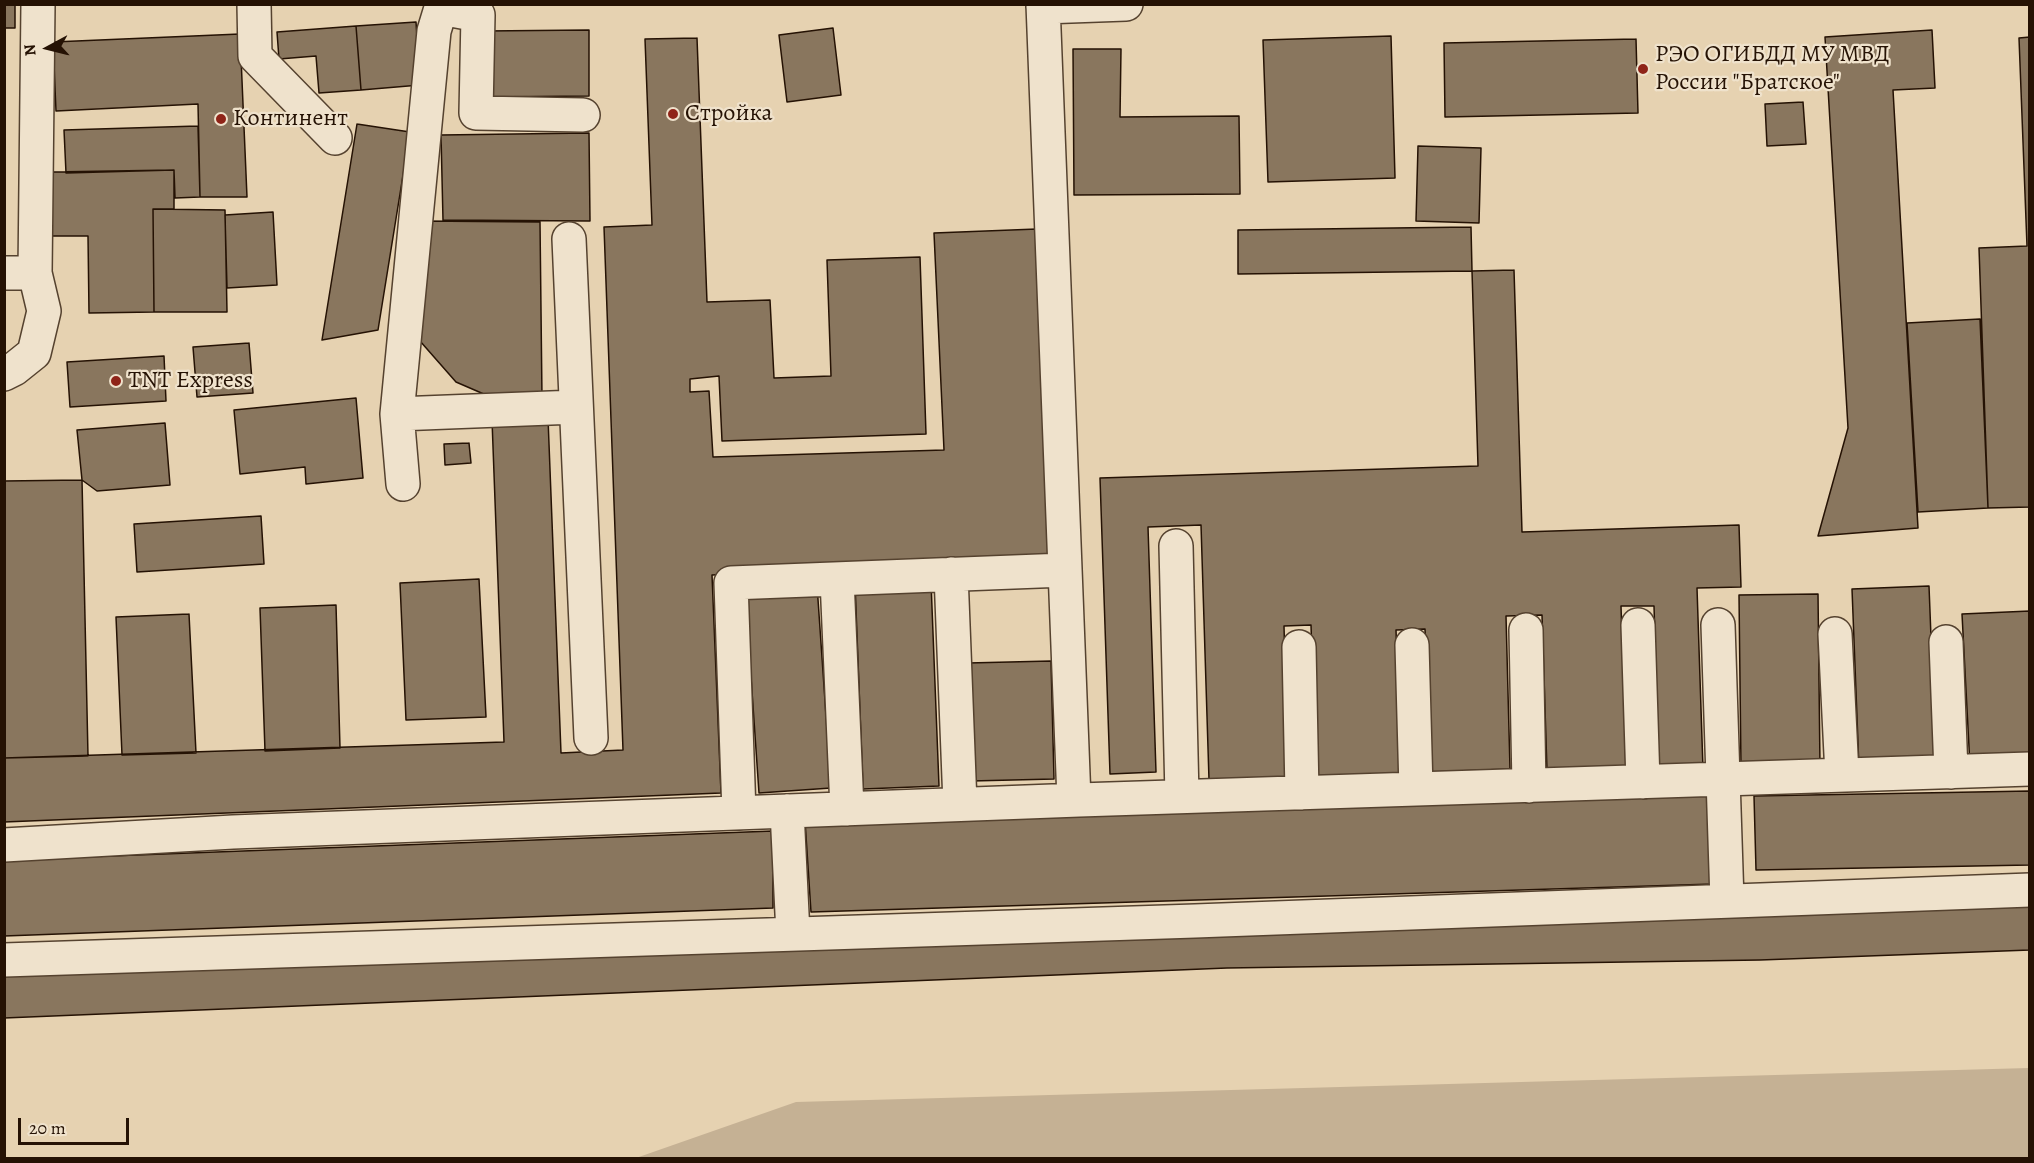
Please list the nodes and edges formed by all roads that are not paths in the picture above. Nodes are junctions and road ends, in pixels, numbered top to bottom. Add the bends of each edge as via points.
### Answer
1 (38, 4) edge
2 (254, 4) edge
3 (1126, 4) edge
4 (1043, 6) edge
5 (485, 11) edge
6 (583, 115) dead end
7 (335, 138) dead end
8 (569, 239) dead end
9 (20, 273) edge
10 (4, 374) edge
11 (576, 407) junction
12 (397, 414) junction
13 (403, 484) dead end
14 (1176, 546) dead end
15 (1065, 570) junction
16 (951, 574) junction
17 (837, 579) junction
18 (1638, 625) dead end
19 (1718, 625) dead end
20 (1526, 630) dead end
21 (1835, 634) dead end
22 (1946, 642) dead end
23 (1412, 645) dead end
24 (1299, 647) dead end
25 (591, 738) dead end
26 (2030, 770) edge
27 (1951, 772) junction
28 (1842, 776) junction
29 (1724, 779) junction
30 (1643, 782) junction
31 (1529, 786) junction
32 (1416, 789) junction
33 (1302, 793) junction
34 (1182, 796) junction
35 (1074, 800) junction
36 (960, 804) junction
37 (846, 809) junction
38 (787, 811) junction
39 (739, 813) junction
40 (4, 845) edge
41 (2030, 890) edge
42 (1727, 901) junction
43 (793, 934) junction
44 (4, 960) edge

1 - 9 lane
2 - 7 lane via 255,56
3 - 4 lane
4 - 15 lane
5 - 6 lane via 476,113
5 - 12 lane via 441,8 434,31
8 - 11 lane
9 - 10 lane via 44,311 34,353
11 - 12 lane
11 - 25 lane
12 - 13 lane
14 - 34 lane
15 - 16 lane
15 - 35 lane
16 - 17 lane
16 - 36 lane
17 - 37 lane
17 - 39 lane via 731,583
18 - 30 lane
19 - 29 lane
20 - 31 lane
21 - 28 lane
22 - 27 lane
23 - 32 lane
24 - 33 lane
26 - 27 lane
27 - 28 lane
28 - 29 lane
29 - 30 lane
29 - 42 lane
30 - 31 lane
31 - 32 lane
32 - 33 lane
33 - 34 lane
34 - 35 lane
35 - 36 lane
36 - 37 lane
37 - 38 lane
38 - 39 lane
38 - 43 lane
39 - 40 lane via 232,832
41 - 42 lane
42 - 43 lane
43 - 44 lane

